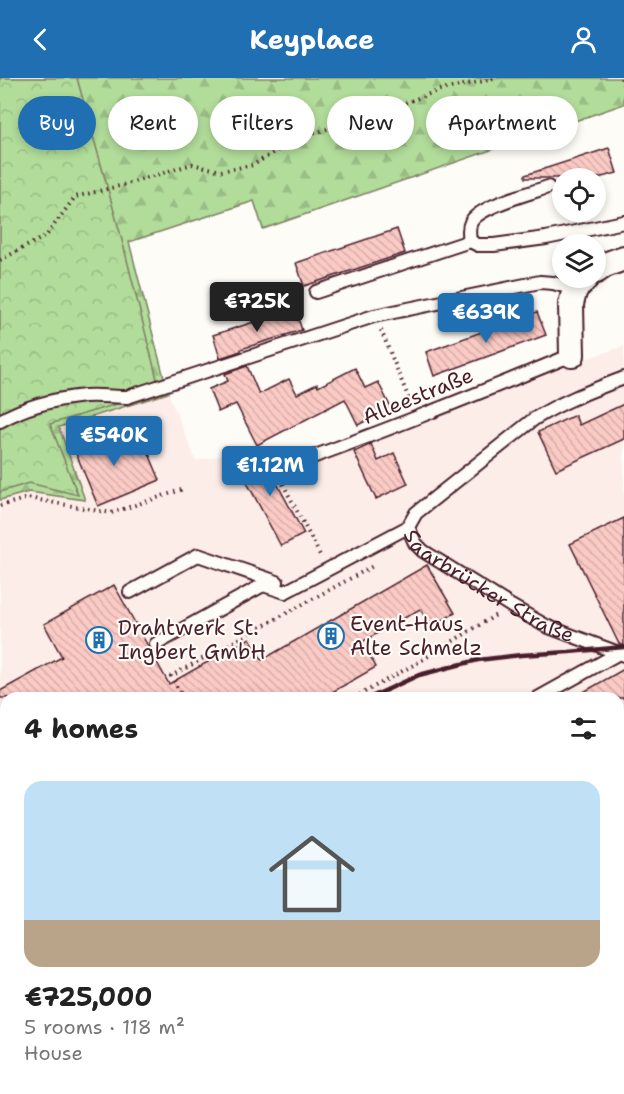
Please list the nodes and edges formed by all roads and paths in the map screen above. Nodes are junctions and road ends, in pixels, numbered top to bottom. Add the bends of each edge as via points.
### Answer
1 (498, 78) edge
2 (621, 78) edge
3 (624, 86) edge
4 (548, 187) dead end
5 (624, 222) edge
6 (470, 241) junction
7 (624, 258) edge
8 (0, 260) edge
9 (606, 265) edge
10 (552, 283) edge
11 (578, 288) edge
12 (316, 292) dead end
13 (388, 346) dead end
14 (572, 355) joint
15 (624, 378) edge
16 (417, 418) junction
17 (0, 421) edge
18 (276, 470) joint
19 (184, 489) dead end
20 (0, 506) edge
21 (408, 526) junction
22 (415, 543) junction
23 (328, 569) junction
24 (278, 582) dead end
25 (130, 592) dead end
26 (511, 606) junction
27 (156, 644) dead end
28 (622, 654) edge
29 (180, 692) edge
30 (365, 692) edge
31 (549, 692) edge

1 - 8 path via 441,90 298,138 253,165 221,171 192,164 75,197 46,236
2 - 3 path
4 - 6 lane via 489,207 472,220 468,230
5 - 6 lane via 494,245
6 - 12 lane
7 - 9 street
10 - 17 lane via 540,282 374,316 128,397 86,396 54,401 18,411
11 - 14 street via 571,304
13 - 16 path
14 - 16 lane, Alleestraße
15 - 21 lane, Saarbrücker Straße via 555,406 534,419 416,513
16 - 18 lane, Alleestraße
18 - 23 path
19 - 20 path via 111,513 28,498
21 - 22 lane, Saarbrücker Straße
21 - 23 lane
22 - 26 lane, Saarbrücker Straße
22 - 29 path via 171,676
23 - 27 lane via 285,592 263,585
24 - 25 lane via 198,555
26 - 28 lane, Saarbrücker Straße via 546,626
26 - 30 path
28 - 31 lane

